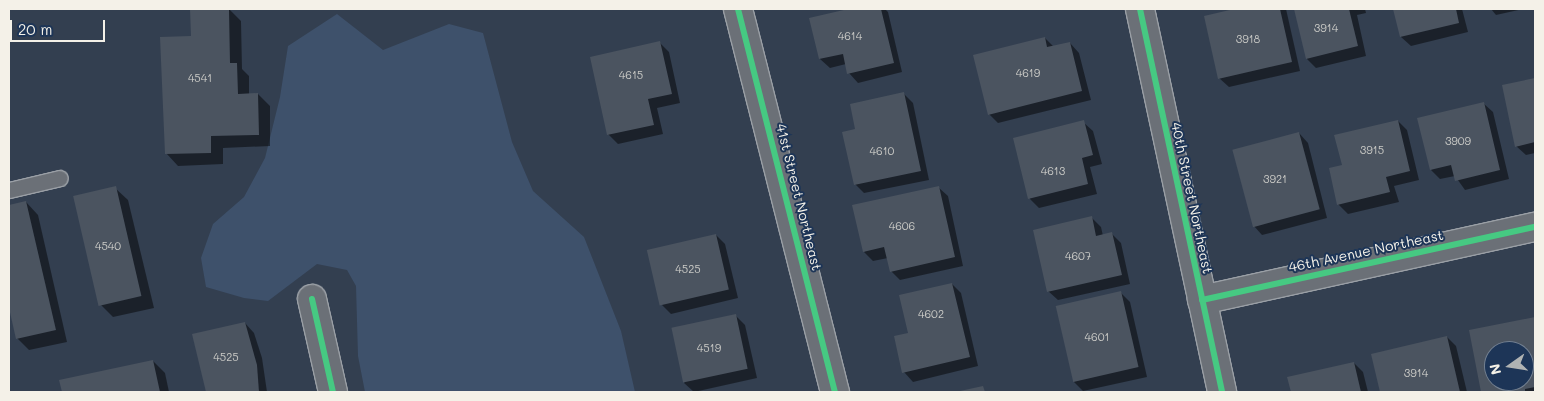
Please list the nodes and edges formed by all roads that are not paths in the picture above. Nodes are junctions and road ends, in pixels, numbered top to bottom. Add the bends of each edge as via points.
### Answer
1 (738, 9) edge
2 (1140, 9) edge
3 (60, 178) dead end
4 (9, 190) edge
5 (1535, 227) edge
6 (312, 299) dead end
7 (1202, 300) junction
8 (333, 392) edge
9 (835, 392) edge
10 (1222, 392) edge

1 - 9 street, 41st Street Northeast
2 - 7 street, 40th Street Northeast
3 - 4 lane
5 - 7 street, 46th Avenue Northeast
6 - 8 street
7 - 10 street, 40th Street Northeast

